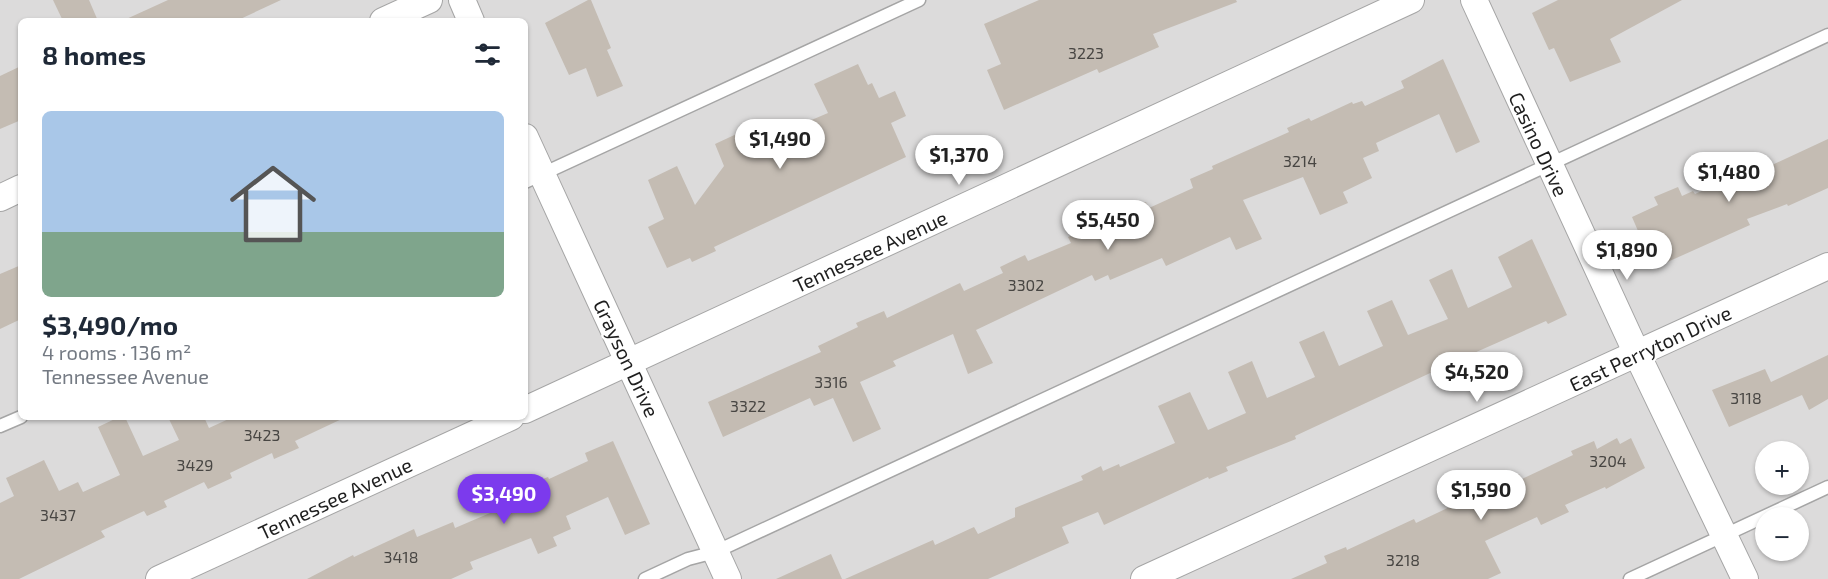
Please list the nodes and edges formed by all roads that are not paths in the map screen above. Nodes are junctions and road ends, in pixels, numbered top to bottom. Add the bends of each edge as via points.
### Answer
1 (429, 0) edge
2 (462, 0) edge
3 (919, 0) edge
4 (1411, 0) edge
5 (1474, 0) edge
6 (390, 18) edge
7 (470, 18) edge
8 (1828, 35) edge
9 (528, 151) edge
10 (1548, 163) junction
11 (534, 178) edge
12 (18, 189) edge
13 (0, 198) edge
14 (1828, 266) edge
15 (1636, 354) junction
16 (629, 362) junction
17 (528, 409) edge
18 (18, 418) edge
19 (504, 420) edge
20 (0, 426) edge
21 (1828, 487) edge
22 (1723, 536) junction
23 (715, 552) junction
24 (159, 579) edge
25 (645, 579) edge
26 (728, 579) edge
27 (1144, 579) edge
28 (1630, 579) edge
29 (1745, 579) edge

1 - 6 street
2 - 7 street
3 - 11 lane
4 - 16 street, Tennessee Avenue
5 - 10 street, Casino Drive
8 - 10 lane
9 - 11 street, Grayson Drive
10 - 15 street, Casino Drive
10 - 23 lane
11 - 16 street, Grayson Drive
12 - 13 street
14 - 15 street, East Perryton Drive
15 - 22 street, Casino Drive
15 - 27 street, East Perryton Drive
16 - 17 street, Tennessee Avenue
16 - 23 street, Grayson Drive
18 - 20 lane
19 - 24 street, Tennessee Avenue
21 - 22 lane
22 - 28 lane
22 - 29 street, Casino Drive
23 - 25 lane
23 - 26 street, Grayson Drive

